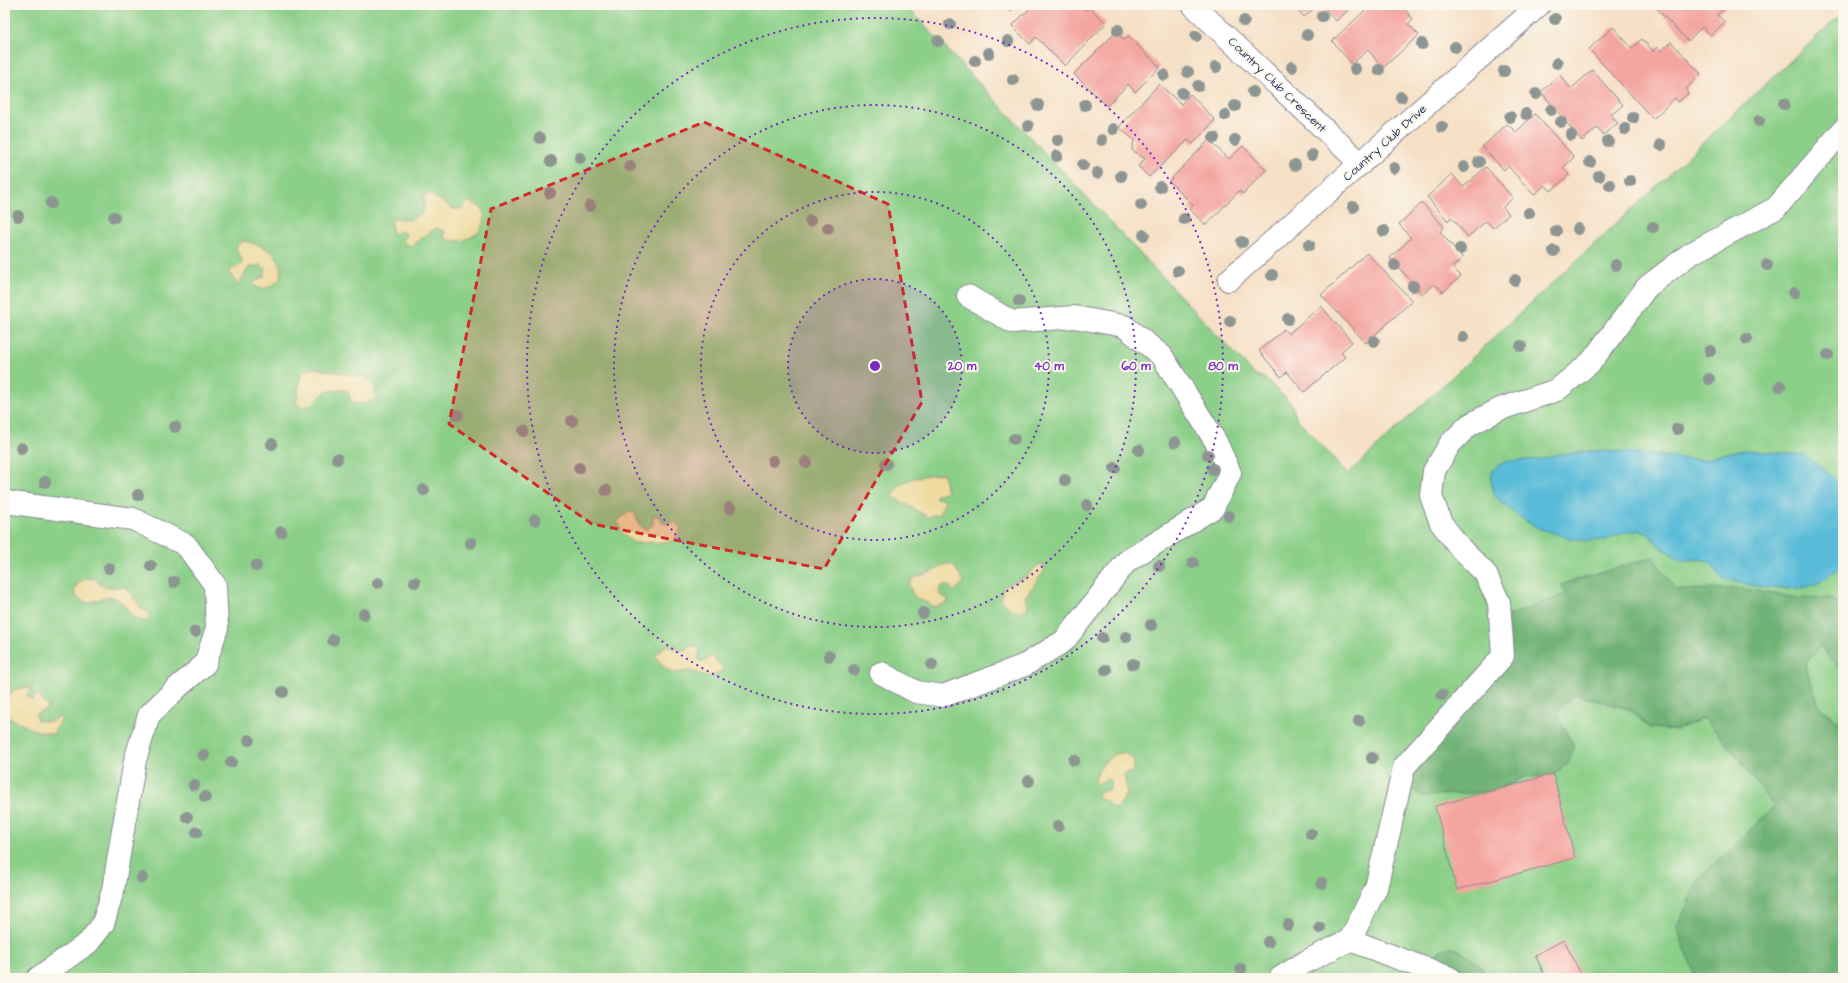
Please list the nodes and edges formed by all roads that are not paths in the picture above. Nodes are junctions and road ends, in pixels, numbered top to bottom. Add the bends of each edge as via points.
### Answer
1 (1193, 5) edge
2 (1539, 5) edge
3 (1843, 130) edge
4 (1361, 164) junction
5 (1229, 280) dead end
6 (968, 296) dead end
7 (5, 502) edge
8 (881, 673) dead end
9 (1350, 940) junction
10 (38, 978) edge
11 (1280, 978) edge
12 (1450, 978) edge

1 - 4 street, Country Club Crescent
2 - 4 street, Country Club Drive
3 - 9 street via 1776,208 1690,254 1647,288 1591,362 1557,390 1500,409 1469,425 1450,444 1434,471 1431,496 1441,523 1461,549 1485,572 1500,602 1503,656 1404,768 1376,888
4 - 5 street, Country Club Drive
6 - 8 street via 1012,322 1074,317 1124,326 1162,356 1216,442 1230,473 1213,508 1126,561 1064,641 1025,665 943,696 916,692
7 - 10 street via 133,518 186,545 215,585 217,628 205,664 149,715 135,760 113,890 103,924 88,943
9 - 11 street via 1307,961
9 - 12 street

